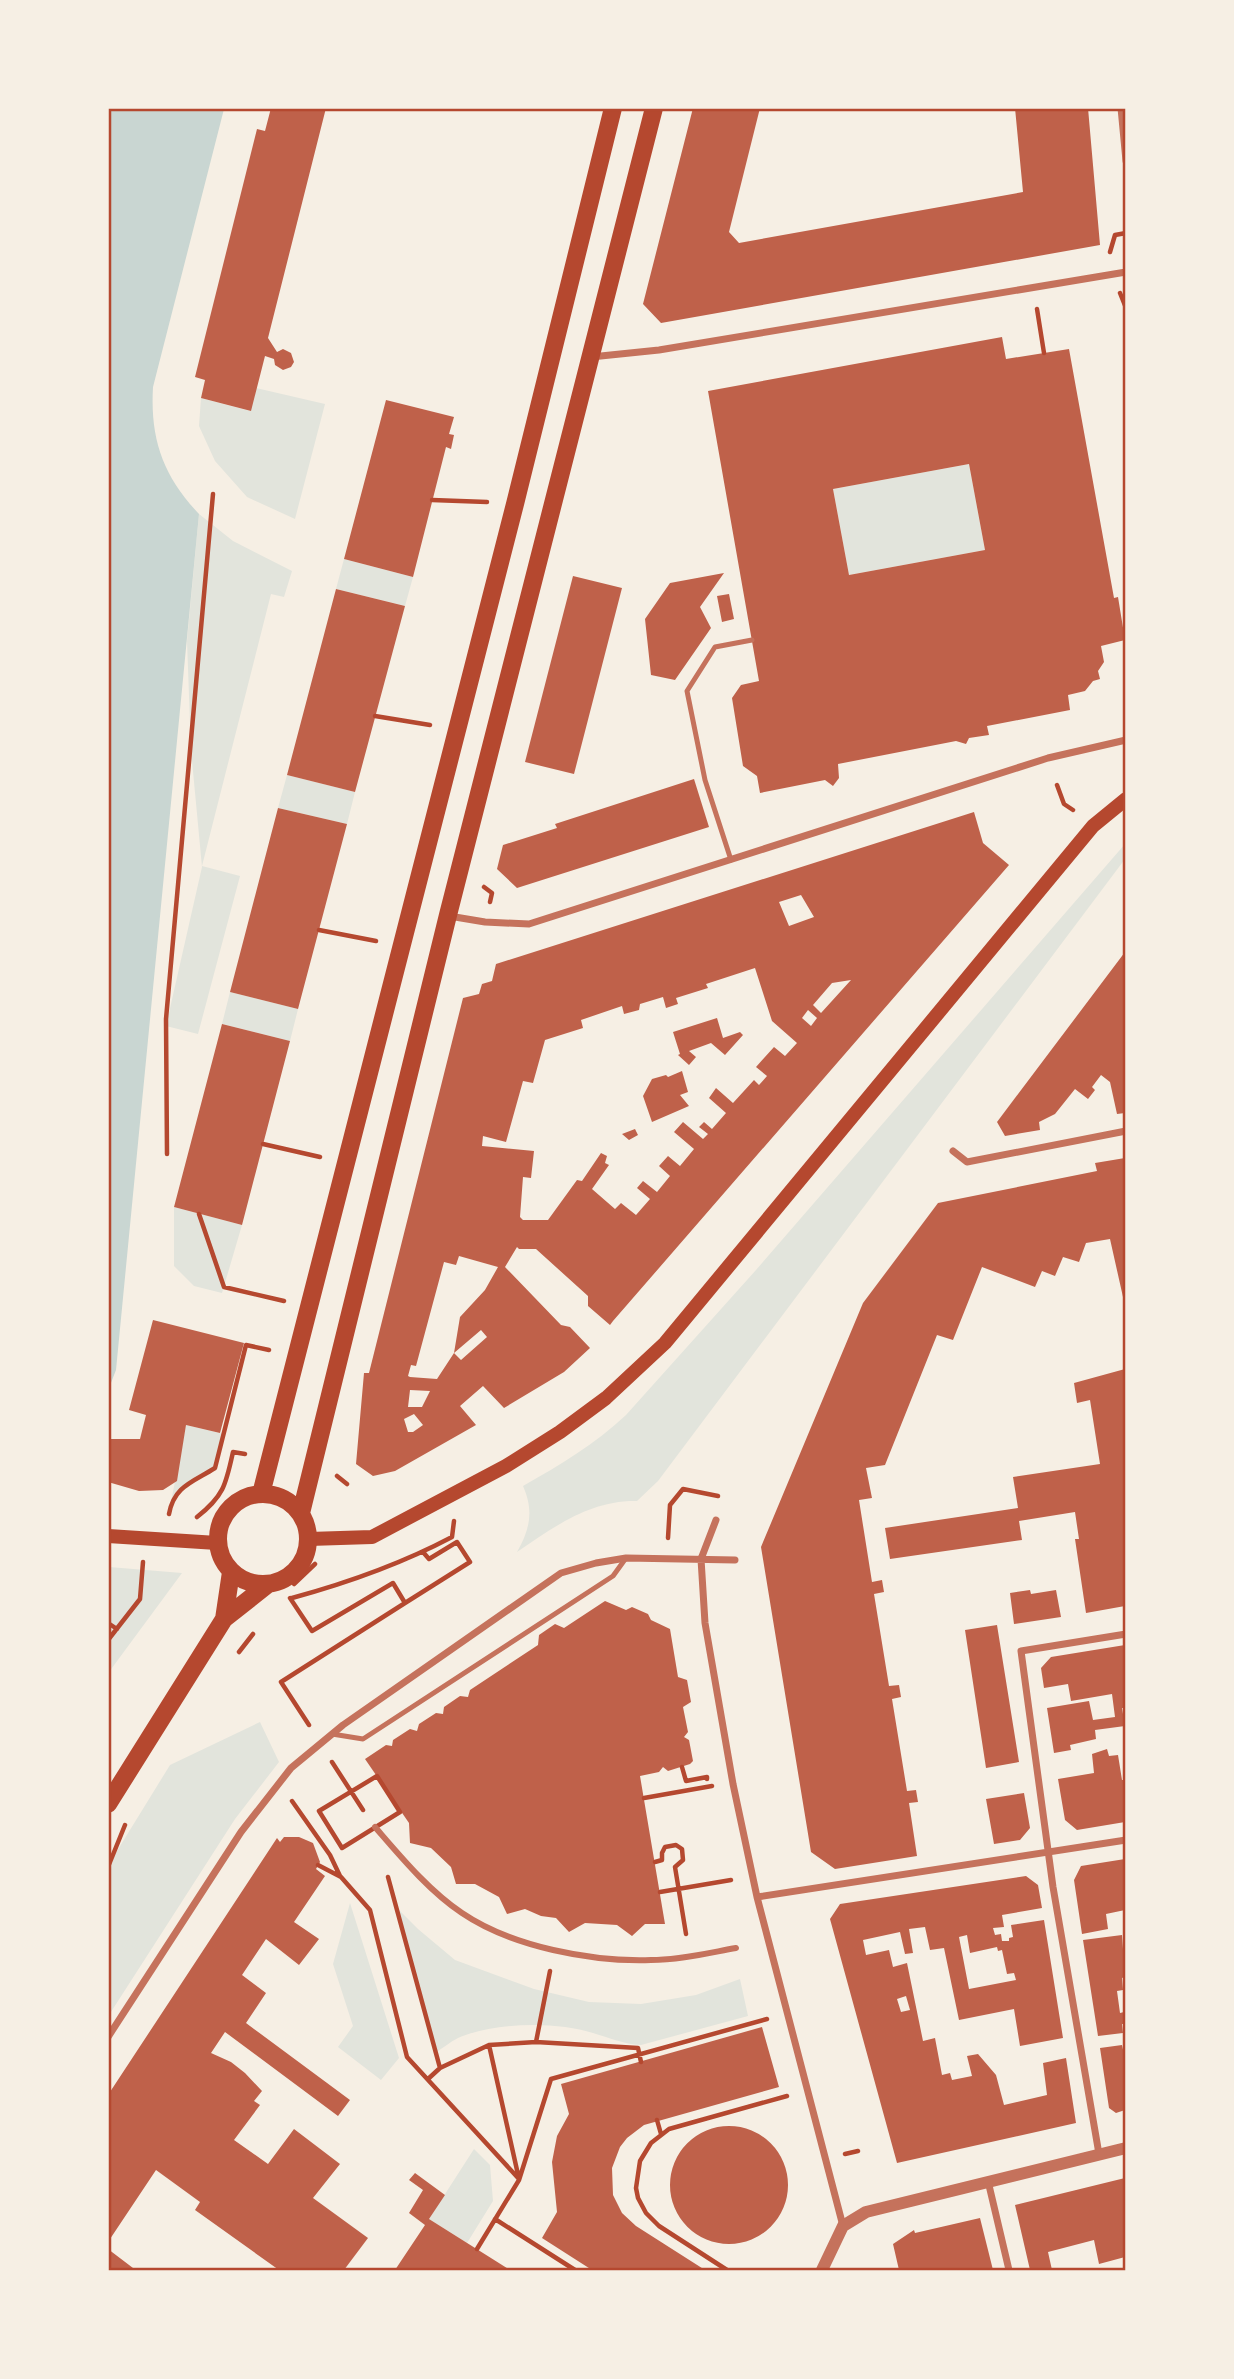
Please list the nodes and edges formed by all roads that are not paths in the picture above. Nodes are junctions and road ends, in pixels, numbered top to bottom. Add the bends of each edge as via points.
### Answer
1 (613, 108) edge
2 (654, 108) edge
3 (1121, 108) edge
4 (1125, 161) edge
5 (1125, 272) edge
6 (590, 357) junction
7 (752, 640) dead end
8 (1125, 740) edge
9 (1125, 799) edge
10 (731, 860) junction
11 (448, 915) junction
12 (1125, 1131) edge
13 (953, 1151) dead end
14 (261, 1494) junction
15 (300, 1513) junction
16 (716, 1521) dead end
17 (108, 1536) edge
18 (309, 1539) junction
19 (217, 1543) junction
20 (626, 1558) junction
21 (701, 1559) junction
22 (735, 1560) dead end
23 (231, 1572) junction
24 (267, 1585) junction
25 (223, 1619) junction
26 (1125, 1634) edge
27 (332, 1734) junction
28 (108, 1804) edge
29 (375, 1827) road end
30 (1125, 1840) edge
31 (1048, 1852) junction
32 (757, 1897) junction
33 (736, 1948) dead end
34 (108, 2037) edge
35 (1125, 2148) edge
36 (1099, 2154) junction
37 (988, 2181) junction
38 (843, 2226) junction
39 (822, 2270) edge
40 (1009, 2270) edge

1 - 14 main road
2 - 6 main road
3 - 4 street
5 - 6 street via 659,350
6 - 11 main road
7 - 10 lane via 715,647 687,691 705,780
8 - 10 street via 1048,758
9 - 18 main road via 1093,826 665,1343 606,1398 506,1466 372,1536
10 - 11 street via 529,924
11 - 15 main road
12 - 13 street via 967,1161
14 - 15 main road via 284,1499
14 - 19 main road via 242,1499 231,1508 222,1519
15 - 18 main road
16 - 21 street
17 - 19 main road
18 - 24 main road via 300,1567 289,1577
19 - 23 main road
20 - 21 street
20 - 27 street via 561,1573
20 - 27 lane via 613,1576 363,1739
21 - 22 street
21 - 32 street via 705,1623
23 - 24 main road via 244,1581
23 - 25 main road
24 - 25 main road
25 - 28 main road
26 - 31 street via 1021,1651
27 - 34 street via 291,1768 241,1832
29 - 33 street via 413,1870 462,1913 512,1938 588,1956 652,1961
30 - 31 street
31 - 32 street
31 - 36 street
32 - 38 street
35 - 36 street
36 - 37 street
37 - 38 street via 874,2210
37 - 40 street
38 - 39 street

